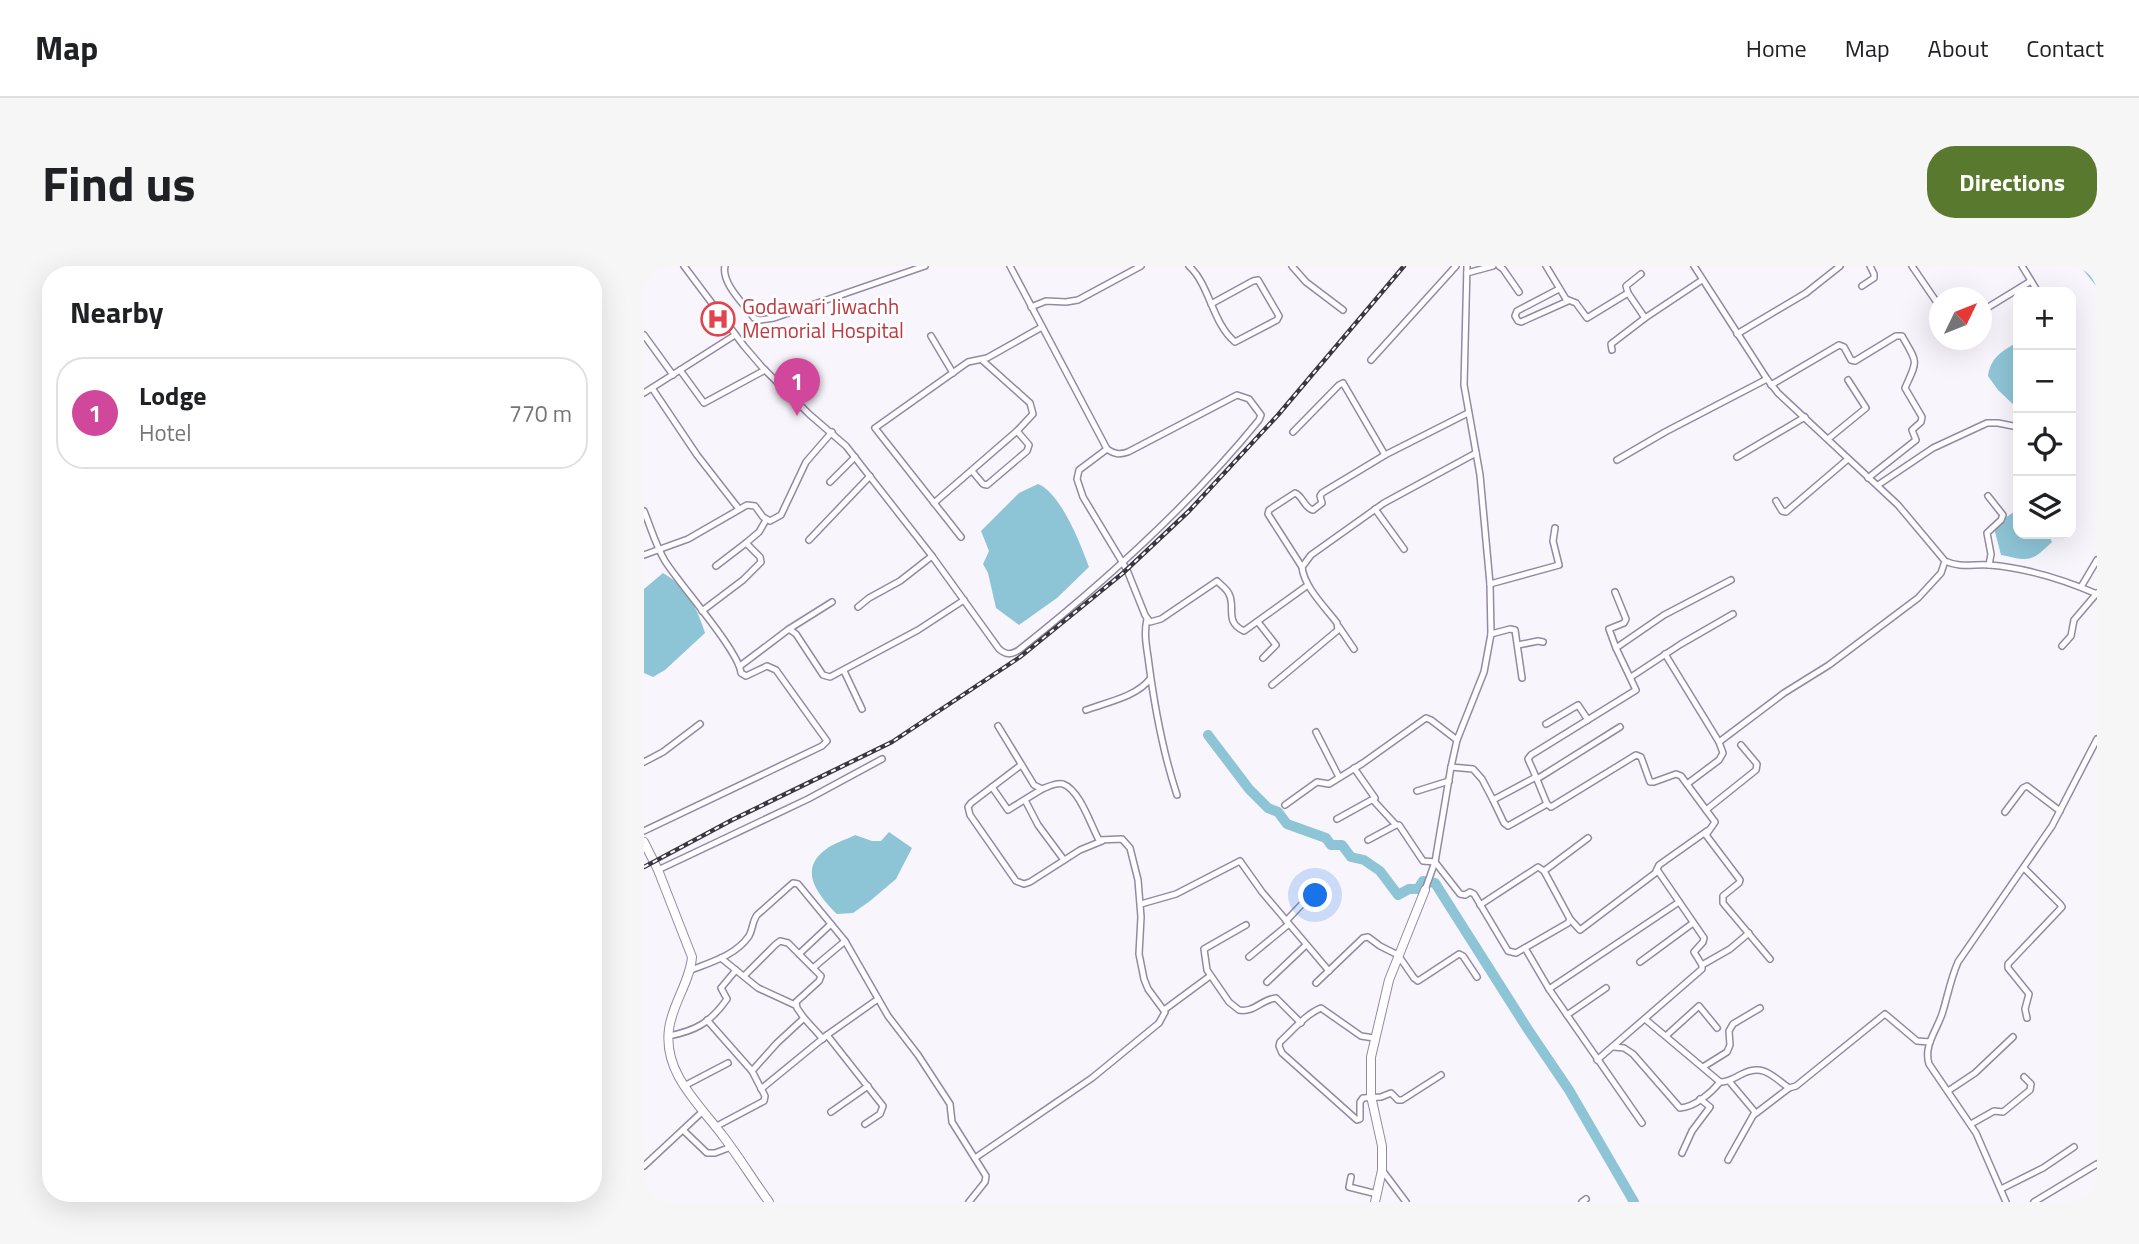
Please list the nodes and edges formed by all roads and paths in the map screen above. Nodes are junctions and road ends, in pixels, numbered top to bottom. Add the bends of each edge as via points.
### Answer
1 (684, 266) edge
2 (725, 266) edge
3 (925, 266) edge
4 (1010, 266) edge
5 (1141, 266) edge
6 (1189, 266) edge
7 (1292, 266) edge
8 (1455, 266) edge
9 (1493, 266) edge
10 (1499, 266) edge
11 (1546, 266) edge
12 (1694, 266) edge
13 (1840, 266) edge
14 (1870, 266) edge
15 (1912, 266) edge
16 (2022, 266) edge
17 (1467, 269) edge
18 (1641, 274) dead end
19 (1702, 280) junction
20 (2031, 281) junction
21 (1863, 286) dead end
22 (2035, 287) edge
23 (1559, 289) junction
24 (1929, 291) edge
25 (1519, 292) dead end
26 (1629, 293) junction
27 (1568, 301) junction
28 (1211, 304) junction
29 (1992, 305) edge
30 (1031, 307) junction
31 (1343, 310) dead end
32 (1645, 318) junction
33 (1042, 327) junction
34 (1737, 334) junction
35 (644, 335) edge
36 (735, 335) junction
37 (930, 336) dead end
38 (1612, 350) dead end
39 (982, 360) junction
40 (1371, 360) dead end
41 (680, 370) junction
42 (765, 370) junction
43 (953, 373) junction
44 (673, 375) junction
45 (1766, 379) junction
46 (1848, 380) dead end
47 (1771, 385) junction
48 (652, 388) junction
49 (644, 393) edge
50 (1468, 413) junction
51 (1805, 417) junction
52 (2013, 426) edge
53 (1017, 431) junction
54 (832, 432) junction
55 (1293, 432) dead end
56 (1828, 439) junction
57 (1107, 449) junction
58 (1476, 453) junction
59 (1385, 455) junction
60 (855, 457) junction
61 (1737, 457) dead end
62 (1848, 459) junction
63 (1617, 460) dead end
64 (972, 471) junction
65 (870, 476) junction
66 (1868, 478) junction
67 (830, 482) dead end
68 (1878, 485) junction
69 (1988, 496) dead end
70 (1776, 501) dead end
71 (933, 503) junction
72 (739, 509) junction
73 (1375, 509) junction
74 (644, 511) edge
75 (765, 520) junction
76 (1555, 528) dead end
77 (961, 537) dead end
78 (809, 540) dead end
79 (746, 543) junction
80 (660, 550) junction
81 (1404, 550) dead end
82 (644, 555) edge
83 (932, 556) junction
84 (2097, 560) edge
85 (1945, 561) junction
86 (1122, 562) junction
87 (1990, 565) junction
88 (716, 566) dead end
89 (1302, 567) junction
90 (1731, 580) dead end
91 (1490, 584) junction
92 (1308, 585) junction
93 (2081, 587) junction
94 (1615, 592) dead end
95 (2097, 594) edge
96 (964, 600) junction
97 (832, 602) dead end
98 (858, 607) dead end
99 (702, 611) junction
100 (1733, 614) dead end
101 (1147, 619) junction
102 (1258, 622) junction
103 (1339, 627) junction
104 (789, 629) junction
105 (1491, 634) junction
106 (1544, 642) dead end
107 (1518, 645) junction
108 (2062, 646) dead end
109 (1616, 648) junction
110 (1354, 649) dead end
111 (1665, 654) junction
112 (1263, 658) dead end
113 (740, 666) junction
114 (844, 671) junction
115 (1631, 677) junction
116 (1522, 678) dead end
117 (1150, 679) junction
118 (1272, 685) dead end
119 (862, 709) dead end
120 (1086, 710) dead end
121 (1588, 720) junction
122 (700, 724) dead end
123 (1546, 724) dead end
124 (998, 726) dead end
125 (1620, 727) dead end
126 (1317, 732) dead end
127 (2097, 738) edge
128 (1457, 740) junction
129 (1719, 742) junction
130 (1741, 745) dead end
131 (882, 759) dead end
132 (644, 762) edge
133 (1021, 765) junction
134 (1451, 767) junction
135 (1354, 768) junction
136 (1339, 778) junction
137 (1536, 778) junction
138 (1449, 781) junction
139 (1687, 784) junction
140 (992, 787) junction
141 (1041, 789) junction
142 (1417, 791) dead end
143 (1177, 795) dead end
144 (1025, 800) junction
145 (1373, 800) junction
146 (1493, 800) junction
147 (1547, 804) junction
148 (1285, 805) dead end
149 (1706, 810) junction
150 (2060, 811) junction
151 (2005, 812) dead end
152 (1337, 819) dead end
153 (1396, 825) junction
154 (644, 831) edge
155 (1707, 831) junction
156 (1588, 838) dead end
157 (1368, 840) dead end
158 (644, 842) edge
159 (1102, 842) junction
160 (1064, 860) junction
161 (1436, 862) junction
162 (2024, 868) junction
163 (658, 870) junction
164 (1656, 871) junction
165 (1544, 872) junction
166 (1320, 885) dead end
167 (1424, 890) joint
168 (1679, 902) junction
169 (1141, 904) junction
170 (1480, 905) junction
171 (1570, 919) junction
172 (1287, 922) junction
173 (1693, 923) junction
174 (831, 925) junction
175 (1246, 925) dead end
176 (1749, 933) junction
177 (845, 941) junction
178 (1306, 945) junction
179 (1525, 948) junction
180 (799, 954) junction
181 (1398, 956) junction
182 (1249, 957) dead end
183 (721, 958) junction
184 (1770, 959) dead end
185 (1640, 962) dead end
186 (1702, 965) junction
187 (813, 968) junction
188 (691, 970) junction
189 (736, 970) junction
190 (1329, 971) junction
191 (744, 976) junction
192 (1210, 976) junction
193 (1477, 977) dead end
194 (1268, 982) dead end
195 (1316, 982) dead end
196 (1606, 988) dead end
197 (1549, 989) junction
198 (878, 999) junction
199 (795, 1005) junction
200 (1760, 1008) dead end
201 (1164, 1010) junction
202 (1567, 1015) junction
203 (804, 1018) junction
204 (2027, 1018) dead end
205 (1645, 1019) junction
206 (707, 1020) junction
207 (1301, 1023) junction
208 (1717, 1028) dead end
209 (1667, 1035) junction
210 (668, 1036) junction
211 (825, 1037) junction
212 (2013, 1037) dead end
213 (1374, 1038) junction
214 (1930, 1042) junction
215 (1614, 1047) junction
216 (1597, 1060) junction
217 (728, 1063) dead end
218 (1703, 1067) junction
219 (752, 1071) junction
220 (1441, 1075) dead end
221 (2024, 1077) dead end
222 (1729, 1081) junction
223 (1720, 1082) junction
224 (684, 1086) junction
225 (868, 1086) junction
226 (1789, 1088) junction
227 (761, 1089) junction
228 (1948, 1091) junction
229 (1371, 1096) junction
230 (1700, 1099) junction
231 (702, 1112) junction
232 (831, 1112) dead end
233 (1755, 1114) junction
234 (1642, 1123) dead end
235 (865, 1124) dead end
236 (1970, 1124) junction
237 (715, 1127) junction
238 (683, 1130) junction
239 (731, 1147) junction
240 (2074, 1147) dead end
241 (1682, 1153) dead end
242 (975, 1158) junction
243 (1728, 1160) dead end
244 (2097, 1164) edge
245 (644, 1166) edge
246 (1382, 1170) junction
247 (1351, 1177) dead end
248 (2001, 1189) junction
249 (1376, 1198) edge
250 (769, 1202) edge
251 (969, 1202) edge
252 (1406, 1202) edge
253 (2007, 1202) edge
254 (2034, 1202) edge

1 - 36 street
2 - 3 street via 728,282 760,320
4 - 30 street
5 - 30 street via 1079,300
6 - 28 street
7 - 31 street
8 - 40 street
9 - 17 street
10 - 25 street
11 - 23 street
12 - 19 street
13 - 34 street via 1806,293
14 - 21 street via 1875,276
15 - 24 street
16 - 20 street
17 - 50 street via 1463,363
18 - 26 street via 1626,286
19 - 32 street
19 - 34 street
20 - 22 street
20 - 29 street
23 - 27 street
23 - 27 street via 1517,311 1518,321
26 - 27 street via 1587,318 1576,303
26 - 32 street
28 - 28 street via 1235,342 1279,316 1258,280
30 - 33 street
32 - 38 street via 1611,344
33 - 39 street
33 - 57 street
34 - 45 street
35 - 44 street
36 - 41 street
36 - 42 street
37 - 43 street
39 - 43 street via 968,362
39 - 53 street via 1033,408 1031,419
41 - 42 street via 704,403
41 - 44 street
42 - 54 street
43 - 71 street via 875,428
44 - 48 street
45 - 47 street
45 - 63 street
46 - 56 street via 1866,408
47 - 51 street
47 - 66 street via 1839,345 1855,361 1902,336 1915,361 1905,388 1922,422 1912,430 1916,440
48 - 49 street
48 - 72 street
50 - 58 street
50 - 59 street
51 - 56 street
51 - 61 street
52 - 68 street via 1987,423 1933,448
53 - 64 street
53 - 64 street via 1029,445 1027,451 987,485
54 - 60 street
54 - 75 street via 806,462 781,515
55 - 59 street via 1343,383
56 - 62 street
57 - 86 street via 1082,466 1077,478 1083,498
57 - 86 street via 1116,454 1128,452 1237,395 1249,398 1261,415 1229,458
58 - 73 street
58 - 91 street
59 - 89 street via 1322,493 1322,503 1313,510 1295,493 1269,510
60 - 65 street
60 - 67 street
62 - 66 street
62 - 70 street via 1786,512
64 - 71 street
65 - 78 street
65 - 83 street
66 - 68 street
68 - 85 street
69 - 87 street via 2003,515 1987,533
71 - 77 street
72 - 75 street via 755,506
72 - 80 street
73 - 81 street
73 - 89 street via 1318,549
74 - 80 street
75 - 79 street
76 - 91 street via 1559,565
79 - 88 street
79 - 99 street via 761,562
80 - 82 street
80 - 99 street
83 - 96 street
83 - 98 street
84 - 93 street
85 - 87 street
85 - 129 street via 1941,573 1918,598
86 - 96 street via 1013,654 999,649
86 - 101 street
87 - 93 street via 2036,572
89 - 92 street
90 - 109 street via 1664,615
91 - 105 street
92 - 102 street
92 - 103 street
93 - 95 street
94 - 109 street via 1626,619 1609,629
95 - 108 street via 2074,620 2071,636
96 - 114 street
97 - 104 street
99 - 113 street
100 - 111 street
101 - 102 street via 1157,621 1217,581 1230,595 1231,616 1241,630
101 - 117 street
102 - 112 street via 1276,645
103 - 110 street
103 - 118 street
104 - 113 street
104 - 114 street via 823,675
105 - 107 street via 1516,630
105 - 128 street via 1484,672
106 - 107 street
107 - 116 street
109 - 115 street
111 - 115 street
111 - 129 street
113 - 154 street via 746,676 762,667 776,670 826,743
114 - 119 street
115 - 121 street via 1635,692
117 - 120 street via 1134,692
117 - 143 street via 1160,738
121 - 123 street via 1576,705
121 - 137 street via 1529,757
122 - 132 street
124 - 133 street
125 - 137 street
126 - 136 street
127 - 150 street
128 - 134 street
128 - 135 street via 1426,718
129 - 139 street via 1722,758
130 - 149 street via 1757,764 1756,770
131 - 163 street
133 - 140 street
133 - 141 street
134 - 138 street
134 - 146 street via 1473,769
135 - 136 street
135 - 145 street
136 - 148 street via 1326,785 1317,782
137 - 146 street
137 - 147 street
138 - 142 street
138 - 161 street
139 - 147 street via 1676,774 1650,782 1641,757 1636,755 1553,807
139 - 149 street
140 - 144 street via 1008,810
140 - 160 street via 968,810 1016,880 1030,882
141 - 144 street
141 - 159 street via 1058,783 1068,787
144 - 160 street
145 - 152 street
145 - 153 street
146 - 147 street via 1508,826
149 - 155 street via 1715,824
150 - 151 street via 2027,786
150 - 162 street
153 - 157 street
153 - 161 street via 1423,861
155 - 164 street
155 - 176 street via 1740,880 1722,900
156 - 165 street
158 - 163 street
159 - 160 street
159 - 169 street via 1118,838 1127,843
161 - 167 street
161 - 170 street via 1460,894 1472,892
162 - 204 street via 2062,907 2008,964 2029,994
162 - 214 street via 1958,962
163 - 188 street via 689,947
164 - 168 street
164 - 171 street via 1580,930
165 - 170 street via 1534,868
165 - 171 street
166 - 172 street
167 - 181 street
168 - 173 street
168 - 197 street
169 - 172 street via 1176,894 1240,861
169 - 201 street via 1139,954 1144,979
170 - 179 street via 1510,953
171 - 179 street
172 - 178 street
172 - 182 street
173 - 185 street
173 - 186 street via 1704,938 1694,952
174 - 177 street
174 - 180 street
174 - 183 street via 793,883 757,915 745,940
175 - 192 street via 1204,949
176 - 184 street
176 - 186 street
177 - 187 street
177 - 198 street
178 - 190 street
178 - 194 street
179 - 197 street
180 - 187 street
180 - 191 street via 788,943 777,943
181 - 190 street via 1366,937
181 - 193 street via 1418,981 1459,954
181 - 213 street
183 - 188 street
183 - 189 street
186 - 205 street
187 - 199 street via 821,976 819,981
188 - 210 street
189 - 191 street
189 - 206 street via 721,988 726,1001
190 - 195 street
191 - 199 street via 765,992
192 - 201 street
192 - 207 street via 1239,1010 1251,1010 1276,998
196 - 202 street
197 - 202 street
198 - 211 street
198 - 242 street via 950,1104 951,1119
199 - 203 street
200 - 218 street via 1733,1024 1727,1052
201 - 242 street via 1159,1023 1093,1078
202 - 216 street
203 - 211 street
203 - 219 street
205 - 209 street
205 - 215 street
206 - 210 street via 692,1031
206 - 219 street
207 - 213 street via 1321,1007 1361,1036
207 - 229 street via 1280,1042 1282,1053 1357,1120 1361,1100
208 - 209 street via 1699,1006
209 - 218 street
210 - 224 street via 672,1061
211 - 225 street
211 - 227 street
212 - 228 street
213 - 229 street
214 - 226 street via 1917,1041 1885,1014
214 - 228 street via 1929,1064
215 - 216 street
215 - 230 street via 1633,1055 1677,1106 1687,1107
216 - 234 street
217 - 224 street
218 - 223 street
219 - 227 street
220 - 229 street via 1402,1100 1391,1093
221 - 236 street via 2030,1090 2003,1112 1994,1111
222 - 223 street
222 - 226 street via 1762,1070
222 - 233 street
223 - 230 street
224 - 231 street
225 - 232 street
225 - 235 street via 883,1111
226 - 233 street
227 - 237 street via 764,1101
228 - 236 street
229 - 246 street via 1382,1146
230 - 241 street via 1710,1107
231 - 237 street
231 - 238 street
233 - 243 street
236 - 248 street
237 - 239 street
238 - 239 street via 707,1153
238 - 245 street
239 - 250 street
240 - 248 street
242 - 251 street via 986,1179
244 - 254 street
246 - 249 street
246 - 252 street
247 - 249 street via 1349,1187
248 - 253 street

